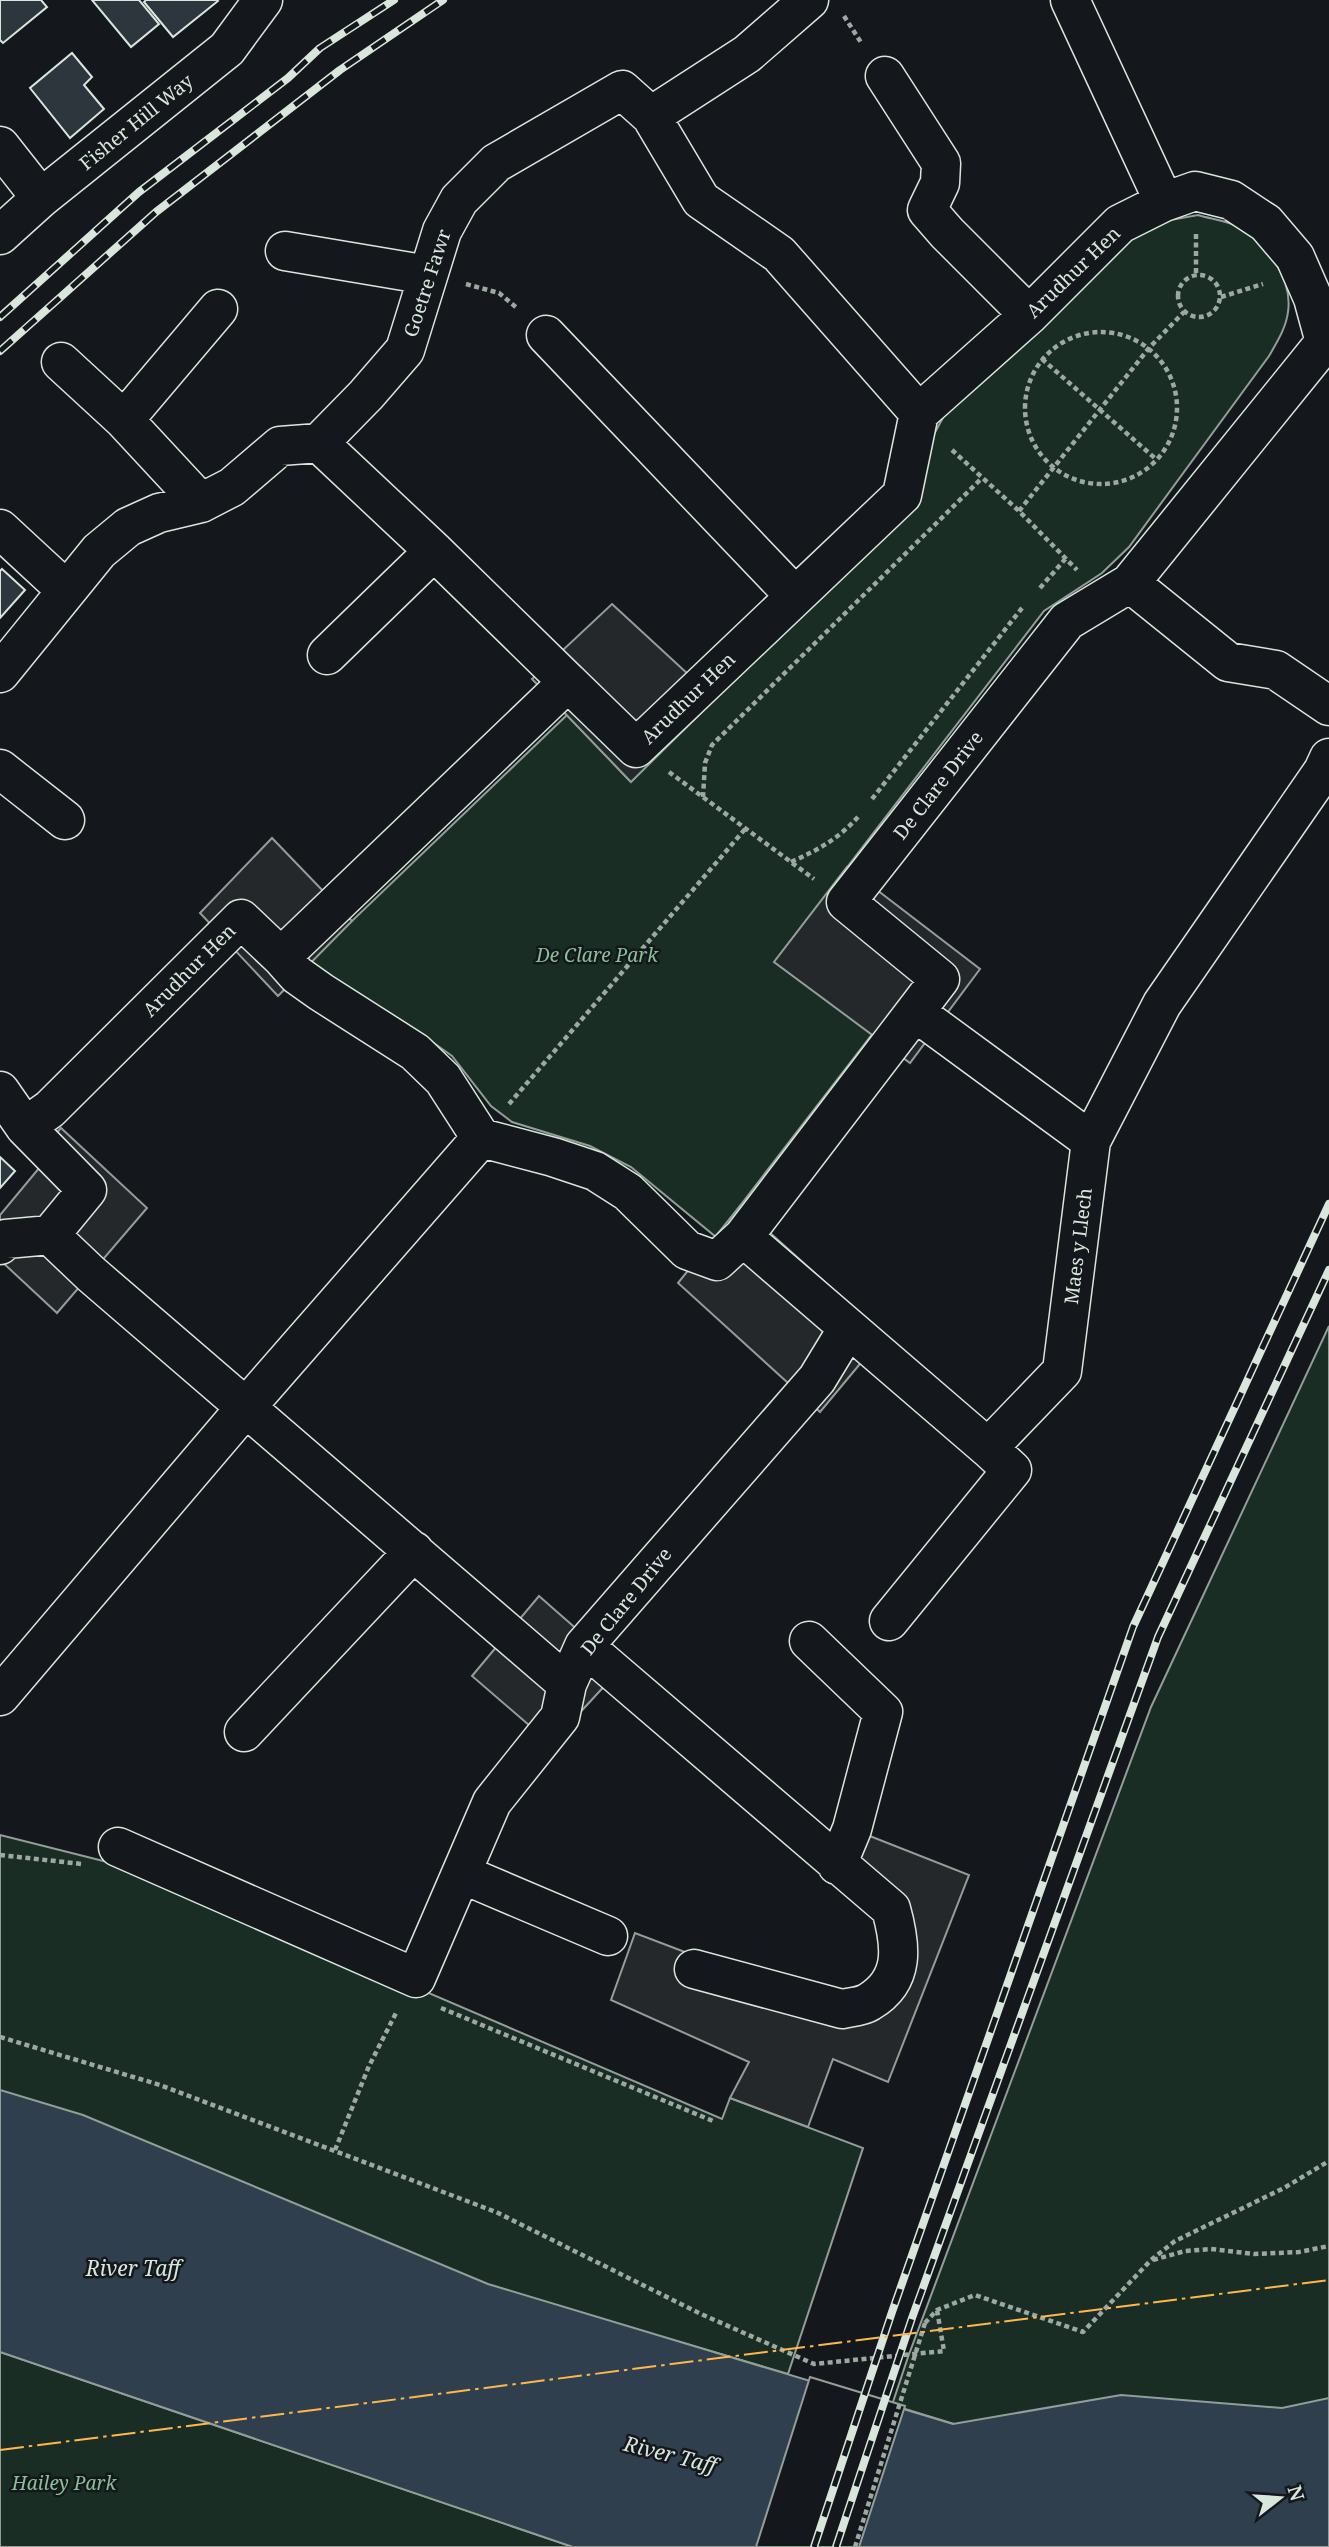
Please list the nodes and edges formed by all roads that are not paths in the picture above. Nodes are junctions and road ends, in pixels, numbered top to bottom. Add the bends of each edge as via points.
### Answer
1 (263, 0) edge
2 (1070, 0) edge
3 (804, 7) edge
4 (885, 76) road end
5 (651, 116) junction
6 (0, 146) edge
7 (41, 198) junction
8 (1164, 202) junction
9 (0, 235) edge
10 (285, 251) dead end
11 (428, 275) junction
12 (218, 309) dead end
13 (1029, 315) junction
14 (546, 335) road end
15 (1327, 342) edge
16 (61, 362) dead end
17 (124, 420) junction
18 (916, 424) junction
19 (319, 443) junction
20 (201, 502) junction
21 (0, 529) edge
22 (434, 551) junction
23 (66, 590) junction
24 (1116, 591) junction
25 (795, 596) junction
26 (327, 655) dead end
27 (0, 673) edge
28 (568, 682) junction
29 (1329, 706) edge
30 (1329, 758) edge
31 (0, 769) edge
32 (65, 820) dead end
33 (281, 957) junction
34 (915, 1012) junction
35 (0, 1091) edge
36 (25, 1127) junction
37 (481, 1138) junction
38 (1091, 1141) junction
39 (50, 1235) junction
40 (743, 1237) junction
41 (0, 1245) edge
42 (848, 1328) junction
43 (247, 1406) junction
44 (988, 1448) junction
45 (414, 1551) junction
46 (889, 1621) dead end
47 (809, 1641) dead end
48 (584, 1646) junction
49 (567, 1684) junction
50 (0, 1696) edge
51 (244, 1732) dead end
52 (118, 1847) dead end
53 (838, 1865) junction
54 (463, 1874) junction
55 (608, 1936) dead end
56 (694, 1969) dead end

1 - 7 street, Fisher Hill Way via 227,49
2 - 8 street
3 - 5 street via 747,54
4 - 13 street via 941,163 940,183 927,210
5 - 11 street, Goetre Fawr via 622,90 496,163 459,200 442,231
5 - 18 street via 701,200 779,254
6 - 7 street
7 - 9 street, Fisher Hill Way
8 - 13 street, Arudhur Hen via 1120,224
8 - 15 street, Arudhur Hen via 1195,191 1231,200 1266,223 1295,257
10 - 11 street
11 - 19 street, Goetre Fawr via 405,350
12 - 17 street
13 - 18 street, Arudhur Hen
14 - 25 street
15 - 24 street, De Clare Drive
16 - 17 street
17 - 20 street
18 - 25 street, Arudhur Hen via 902,495
19 - 20 street via 280,446 232,487
19 - 22 street, Arudhur Hen
20 - 23 street via 128,527 99,551
21 - 23 street
22 - 26 street
22 - 28 street, Arudhur Hen
23 - 27 street
24 - 29 street via 1228,662 1276,670
24 - 34 street, De Clare Drive via 1068,621 846,902 940,979
25 - 28 street, Arudhur Hen via 636,748
28 - 33 street
30 - 38 street, Maes y Llech via 1162,1004
31 - 32 street
33 - 36 street, Arudhur Hen via 241,919 50,1109
33 - 37 street via 305,980 415,1052 443,1079
34 - 38 street
34 - 40 street
35 - 36 street
36 - 39 street via 87,1189
37 - 40 street via 595,1171 628,1192 687,1250 717,1261
37 - 43 street
38 - 44 street, Maes y Llech via 1062,1371
39 - 41 street via 6,1239
39 - 43 street
40 - 42 street
42 - 44 street
42 - 48 street, De Clare Drive via 817,1379
43 - 45 street
43 - 50 street
44 - 46 street via 1012,1470
45 - 49 street
45 - 51 street
47 - 53 street via 883,1712
48 - 49 street, De Clare Drive
48 - 53 street
49 - 54 street, De Clare Drive via 560,1717 492,1802
52 - 54 street, De Clare Drive via 416,1978
53 - 56 street via 891,1909 900,1939 897,1969 883,1992 867,2004 842,2009
54 - 55 street

